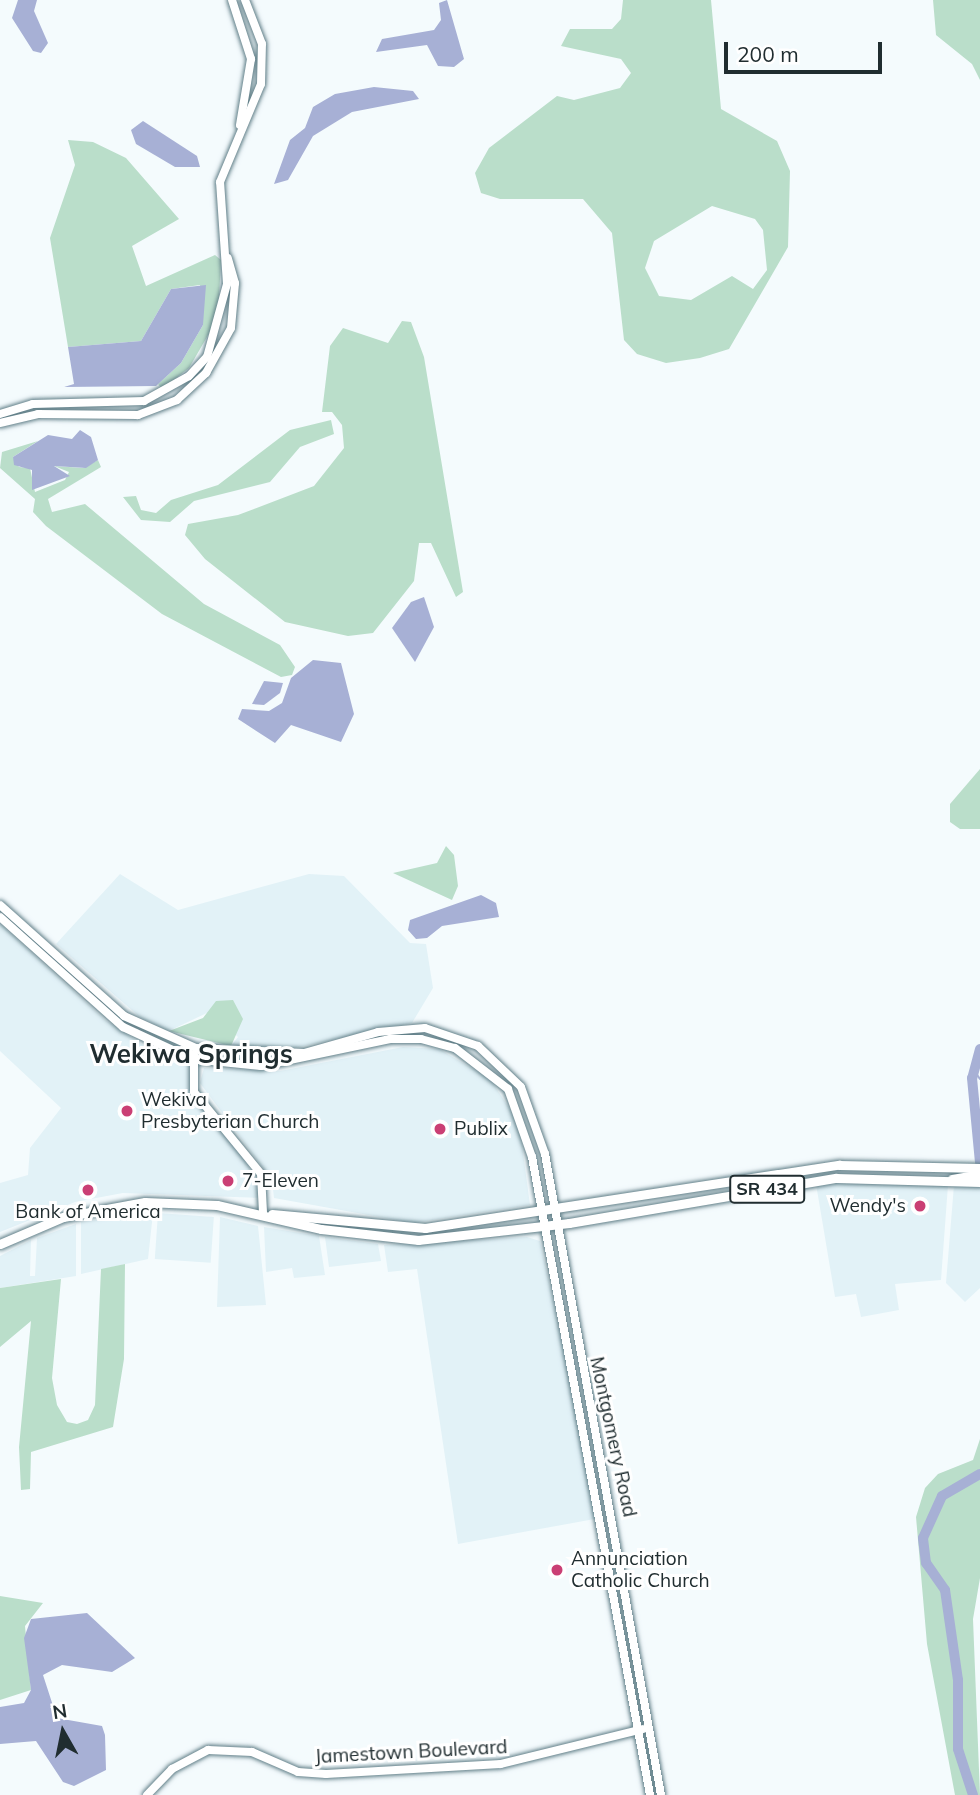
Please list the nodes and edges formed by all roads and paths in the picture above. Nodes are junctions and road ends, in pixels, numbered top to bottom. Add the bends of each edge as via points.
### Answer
1 (232, 0) edge
2 (245, 0) edge
3 (237, 134) junction
4 (220, 236) junction
5 (0, 414) edge
6 (0, 423) edge
7 (0, 905) edge
8 (0, 918) edge
9 (196, 1048) junction
10 (192, 1059) junction
11 (980, 1168) edge
12 (965, 1171) junction
13 (979, 1179) edge
14 (951, 1180) junction
15 (554, 1209) junction
16 (540, 1211) junction
17 (263, 1213) junction
18 (557, 1224) junction
19 (543, 1225) junction
20 (439, 1226) junction
21 (418, 1240) junction
22 (0, 1244) edge
23 (650, 1728) junction
24 (640, 1729) junction
25 (147, 1795) edge
26 (650, 1795) edge
27 (661, 1795) edge

1 - 3 main road via 251,59
2 - 3 main road via 259,31 263,68
3 - 4 main road via 220,182
4 - 5 main road via 227,284 220,327 207,357 189,376 134,403 33,404
4 - 6 main road via 235,283 230,328 190,390 138,415 38,414
7 - 9 main road via 124,1016
8 - 10 main road via 123,1027
9 - 10 main road
9 - 15 main road, Montgomery Road via 304,1053 394,1029 459,1036 494,1056 521,1087 535,1113
10 - 16 main road, Montgomery Road via 283,1063 390,1038 455,1048 508,1089 525,1129
10 - 17 main road via 194,1092 261,1174
11 - 12 main road, SR 434
12 - 13 main road
12 - 14 main road
12 - 15 main road, SR 434 via 839,1165
13 - 14 main road, SR 434
14 - 18 main road, SR 434 via 836,1178
15 - 16 main road, SR 434
15 - 18 main road, Montgomery Road
16 - 19 main road, Montgomery Road
16 - 20 main road, SR 434
17 - 20 main road, SR 434 via 370,1227
17 - 21 main road, SR 434 via 321,1228
17 - 22 main road, SR 434 via 195,1203 134,1203 63,1217
18 - 19 main road, SR 434
18 - 23 main road, Montgomery Road
19 - 21 main road, SR 434
19 - 24 main road, Montgomery Road
20 - 21 main road
23 - 24 main road, Jamestown Boulevard
23 - 27 main road, Montgomery Road
24 - 25 main road, Jamestown Boulevard via 500,1764 326,1774 298,1772 252,1752 208,1750 172,1769
24 - 26 main road, Montgomery Road

